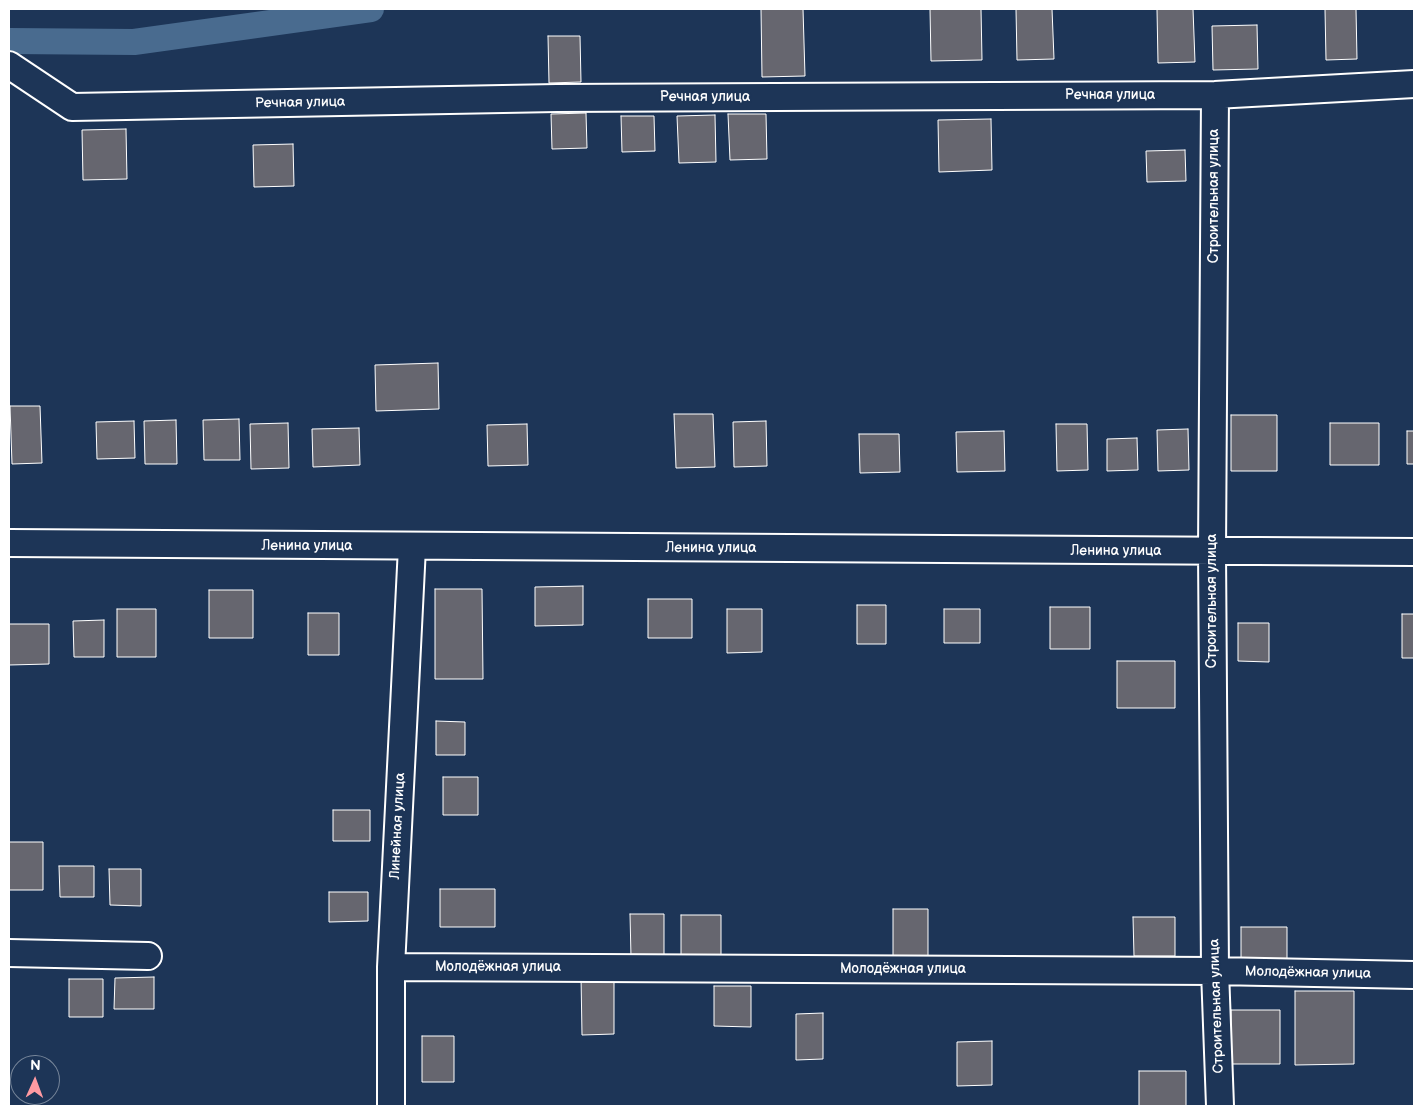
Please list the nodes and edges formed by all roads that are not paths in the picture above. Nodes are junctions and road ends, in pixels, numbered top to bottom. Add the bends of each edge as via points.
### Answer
1 (9, 65) edge
2 (1414, 84) edge
3 (1215, 95) junction
4 (9, 543) edge
5 (412, 547) junction
6 (1212, 551) junction
7 (1414, 552) edge
8 (9, 953) edge
9 (148, 956) dead end
10 (392, 967) junction
11 (1215, 971) junction
12 (1414, 975) edge
13 (391, 1106) edge
14 (1220, 1106) edge

1 - 3 street, Речная улица via 72,107 557,98
2 - 3 street, Речная улица
3 - 6 street, Строительная улица
4 - 5 street, Ленина улица
5 - 6 street, Ленина улица
5 - 10 street, Линейная улица
6 - 7 street, Ленина улица
6 - 11 street, Строительная улица
8 - 9 street
10 - 11 street, Молодёжная улица
10 - 13 street, Линейная улица
11 - 12 street, Молодёжная улица
11 - 14 street, Строительная улица

